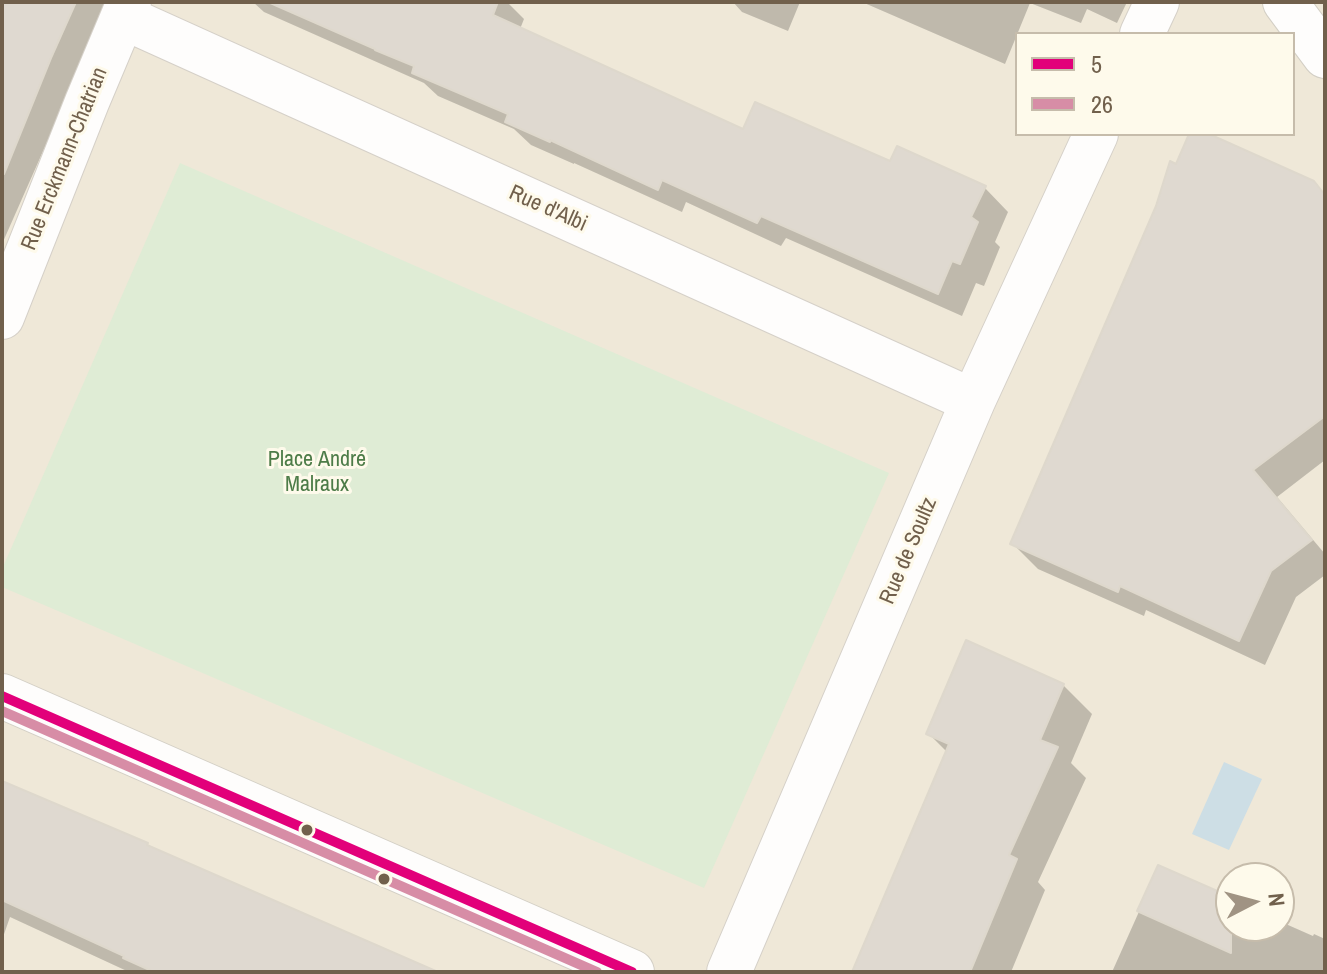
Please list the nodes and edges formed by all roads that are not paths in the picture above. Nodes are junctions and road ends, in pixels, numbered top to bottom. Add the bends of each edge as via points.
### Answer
1 (1157, 2) edge
2 (1285, 2) edge
3 (126, 9) edge
4 (1143, 32) edge
5 (1325, 56) edge
6 (1095, 136) edge
7 (2, 317) edge
8 (973, 401) junction
9 (2, 696) edge
10 (632, 972) edge
11 (729, 972) edge

1 - 4 street
2 - 5 street
3 - 7 street, Rue Erckmann-Chatrian
3 - 8 street, Rue d'Albi
6 - 8 street, Rue de Soultz
8 - 11 street, Rue de Soultz
9 - 10 street

